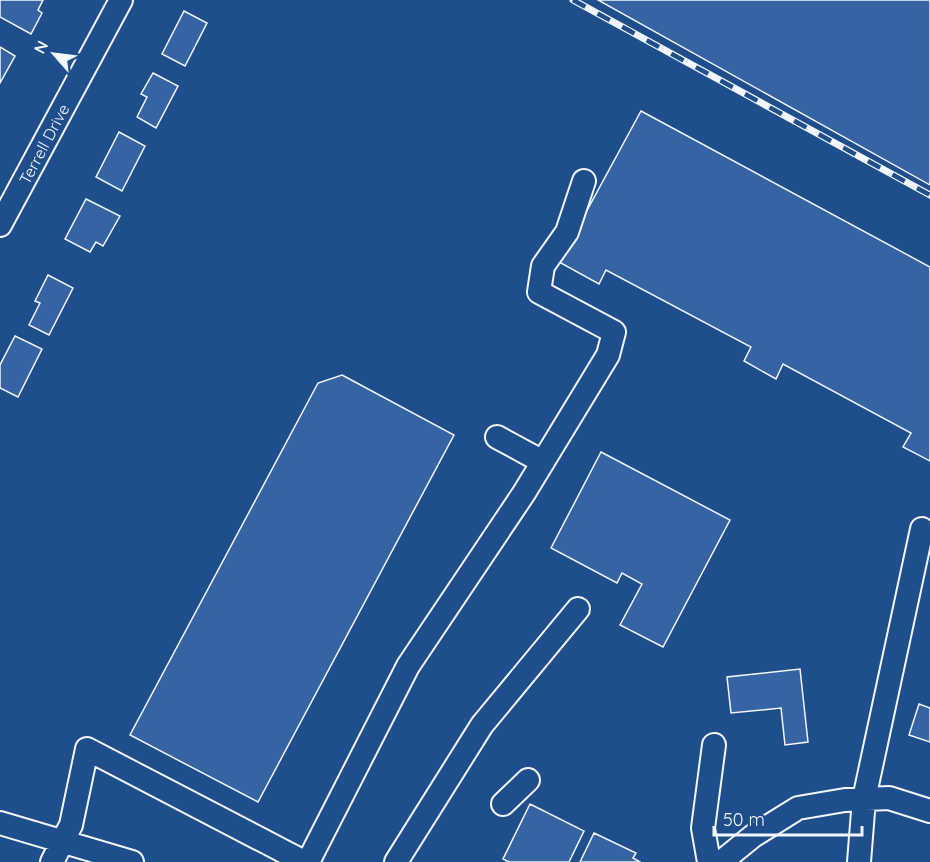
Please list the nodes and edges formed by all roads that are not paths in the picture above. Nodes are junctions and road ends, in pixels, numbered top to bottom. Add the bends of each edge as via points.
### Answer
1 (121, 0) edge
2 (584, 181) dead end
3 (0, 225) edge
4 (496, 437) dead end
5 (543, 462) junction
6 (922, 530) dead end
7 (578, 609) dead end
8 (714, 746) dead end
9 (528, 780) dead end
10 (864, 799) junction
11 (503, 804) dead end
12 (930, 811) edge
13 (0, 823) edge
14 (62, 842) junction
15 (52, 862) edge
16 (132, 862) edge
17 (304, 862) edge
18 (308, 862) edge
19 (396, 862) edge
20 (709, 862) edge
21 (721, 862) edge
22 (859, 862) edge

1 - 3 street, Terrell Drive
2 - 5 street via 567,232 543,266 539,292 615,332 608,355
4 - 5 street
5 - 18 street via 408,666
6 - 10 street
7 - 19 street via 482,725
8 - 20 street via 703,828
9 - 11 street
10 - 12 street via 889,798
10 - 21 street via 798,808
10 - 22 street
13 - 14 street
14 - 15 street
14 - 16 street
14 - 17 street via 71,825 87,749

